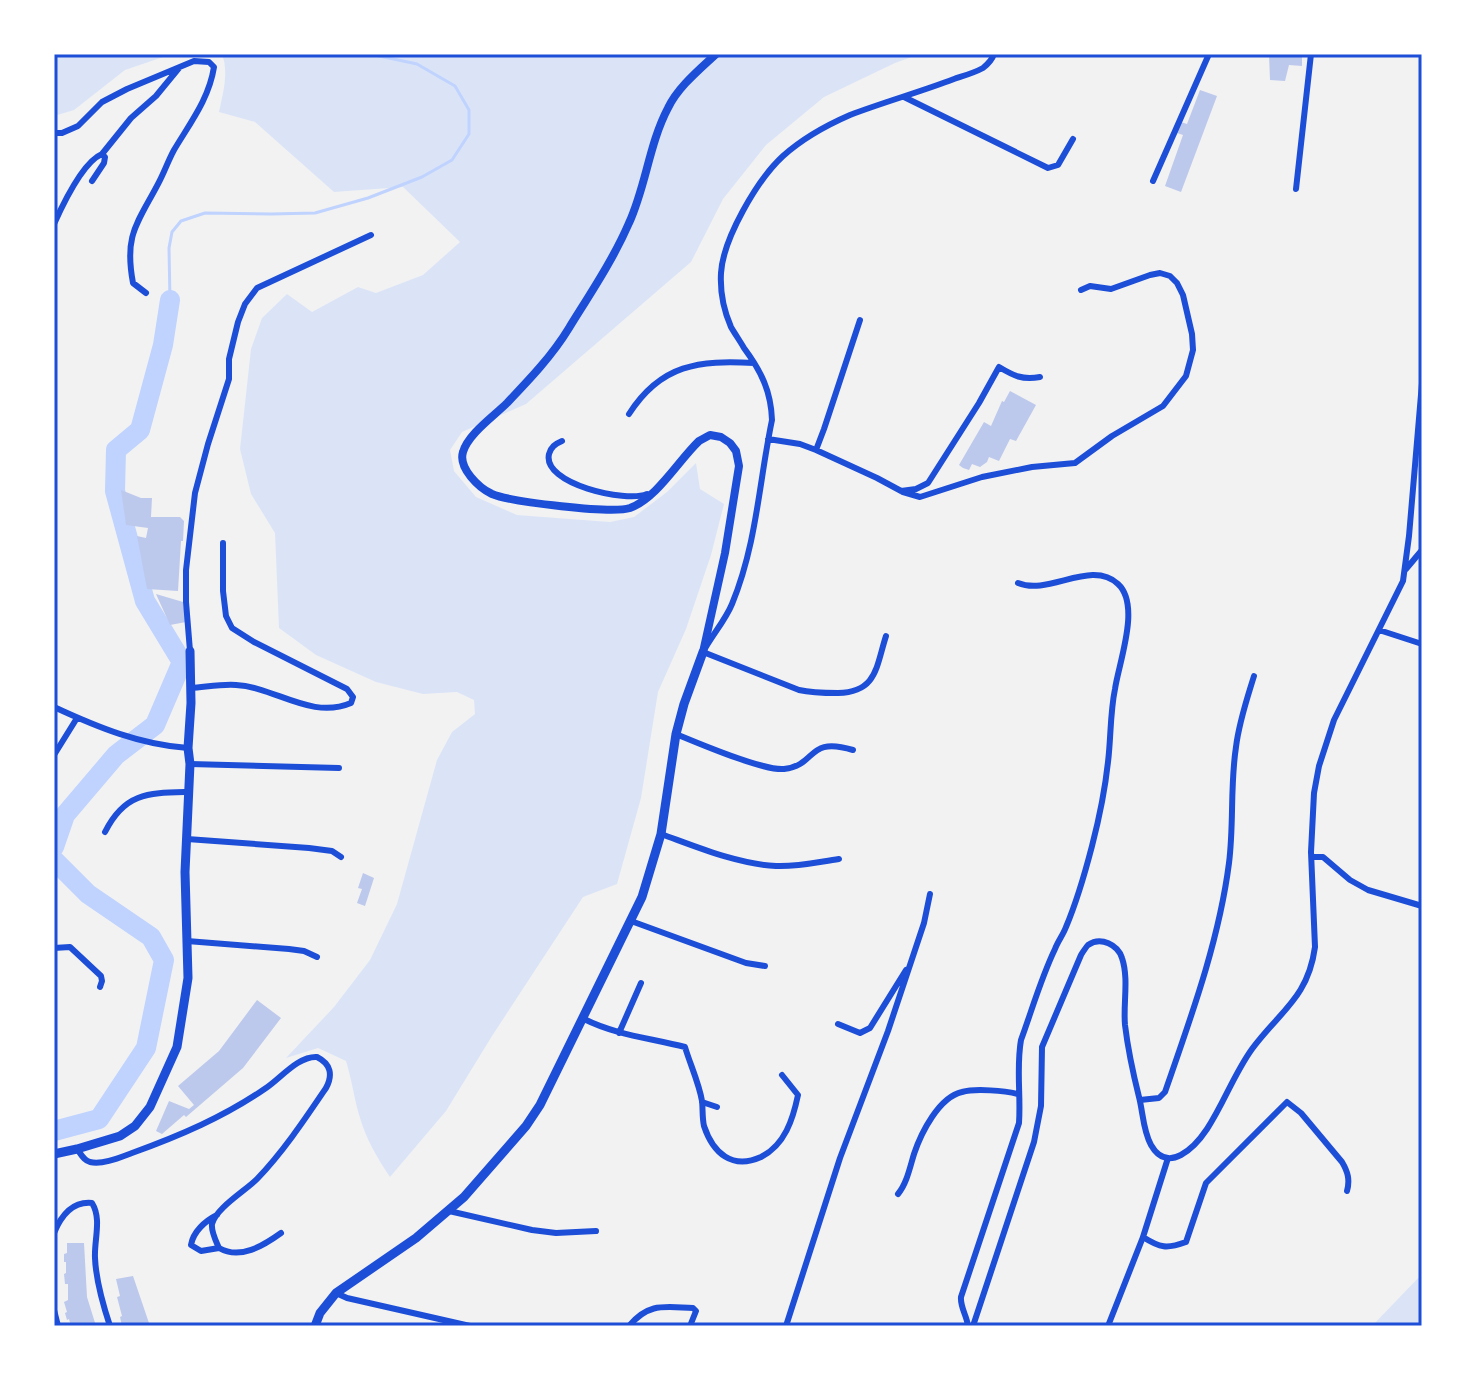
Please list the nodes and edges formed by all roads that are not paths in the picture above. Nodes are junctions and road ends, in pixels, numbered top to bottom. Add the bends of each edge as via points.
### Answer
1 (716, 54) edge
2 (994, 54) edge
3 (1209, 54) edge
4 (1311, 54) edge
5 (179, 68) junction
6 (904, 97) junction
7 (54, 133) edge
8 (1073, 139) dead end
9 (102, 154) junction
10 (92, 181) dead end
11 (1153, 181) dead end
12 (1296, 189) dead end
13 (54, 224) edge
14 (371, 235) dead end
15 (1081, 290) dead end
16 (146, 293) dead end
17 (860, 320) dead end
18 (754, 363) junction
19 (1040, 377) dead end
20 (1422, 383) edge
21 (629, 414) dead end
22 (768, 439) junction
23 (562, 441) dead end
24 (816, 450) junction
25 (654, 491) junction
26 (901, 491) junction
27 (223, 543) dead end
28 (1422, 550) edge
29 (1406, 569) junction
30 (1018, 583) dead end
31 (1379, 630) junction
32 (886, 636) dead end
33 (1422, 644) edge
34 (190, 651) joint
35 (703, 652) junction
36 (1254, 676) dead end
37 (191, 688) junction
38 (54, 707) edge
39 (77, 718) junction
40 (676, 734) junction
41 (188, 748) junction
42 (853, 750) dead end
43 (54, 755) edge
44 (190, 764) junction
45 (339, 768) dead end
46 (189, 792) junction
47 (105, 832) dead end
48 (661, 834) junction
49 (187, 839) junction
50 (341, 857) dead end
51 (1312, 857) junction
52 (839, 859) dead end
53 (930, 894) dead end
54 (1422, 906) edge
55 (631, 921) junction
56 (187, 941) junction
57 (54, 948) edge
58 (317, 957) dead end
59 (909, 965) junction
60 (765, 966) dead end
61 (641, 983) dead end
62 (100, 987) dead end
63 (584, 1019) junction
64 (838, 1024) dead end
65 (619, 1033) junction
66 (782, 1075) dead end
67 (1018, 1094) junction
68 (1140, 1100) junction
69 (702, 1102) junction
70 (717, 1107) dead end
71 (77, 1149) junction
72 (54, 1154) edge
73 (1168, 1158) junction
74 (1347, 1191) dead end
75 (898, 1194) dead end
76 (449, 1211) junction
77 (217, 1215) junction
78 (596, 1231) dead end
79 (54, 1233) edge
80 (281, 1233) dead end
81 (1143, 1237) junction
82 (219, 1248) junction
83 (336, 1293) junction
84 (54, 1310) edge
85 (58, 1326) edge
86 (110, 1326) edge
87 (315, 1326) edge
88 (470, 1326) edge
89 (629, 1326) edge
90 (690, 1326) edge
91 (786, 1326) edge
92 (971, 1326) edge
93 (1108, 1326) edge

1 - 25 street via 668,107 630,222 565,334 463,453 474,480 489,493 508,499 628,509
2 - 6 street via 982,68
3 - 11 street
4 - 12 street
5 - 7 street via 102,102 78,126
5 - 9 street
5 - 16 street via 194,61 214,67 212,84 134,229 130,269 133,283
6 - 8 street via 1048,168 1058,165
6 - 18 street via 821,130 782,157 758,187 730,237 721,272 732,327
9 - 10 street via 104,163
9 - 13 street via 81,175
14 - 34 street via 257,288 245,304 195,493 186,570
15 - 26 street via 1111,289 1160,273 1177,283 1193,350 1186,376 1163,406 1075,463 982,477 920,497
17 - 24 street
18 - 21 street via 685,366 647,391
18 - 22 street via 772,404
19 - 26 street via 1026,380 999,367 928,483
20 - 29 street
22 - 24 street
22 - 35 street via 748,556 731,607
23 - 25 street via 551,448 549,464 568,481 628,497
24 - 26 street
25 - 35 street via 710,435 721,437 736,451 739,466 725,553
27 - 37 street via 223,591 232,628 337,683 353,697 351,703 326,709 237,685
28 - 29 street
29 - 31 street
30 - 67 street via 1045,586 1095,575 1117,583 1129,606 1094,835 1068,923 1021,1040
31 - 33 street
31 - 51 street via 1326,739 1314,793
32 - 35 street via 872,678 851,692 799,690
34 - 37 main road
35 - 40 main road
36 - 68 street via 1236,748 1222,904 1205,970 1165,1092
37 - 41 main road
38 - 39 street
39 - 41 street via 148,743
39 - 43 street
40 - 42 street via 786,769 826,745
40 - 48 main road
41 - 44 main road
44 - 45 street
44 - 46 main road
46 - 47 street via 140,797 123,806
46 - 49 main road
48 - 52 street via 772,866
48 - 55 main road
49 - 50 street via 309,848
49 - 56 main road
51 - 54 street via 1323,857 1368,890
51 - 73 street via 1315,947 1305,985 1252,1049 1197,1144
53 - 59 street
55 - 60 street
55 - 63 main road
56 - 58 street via 289,949
56 - 71 main road via 188,978 177,1047 150,1107 120,1136
57 - 62 street via 70,947 101,976
59 - 64 street via 870,1028 860,1033
59 - 91 street
61 - 65 street
63 - 65 street
63 - 76 main road via 526,1126
65 - 69 street via 685,1047
66 - 69 street via 798,1095 795,1109 786,1134 758,1158 742,1161 717,1152 704,1127
67 - 75 street via 962,1092 949,1099 925,1128
67 - 92 street via 1019,1123 961,1297
68 - 73 street via 1151,1145
68 - 92 street via 1125,1022 1122,957 1113,945 1093,943 1081,955 1042,1047 1034,1142
69 - 70 street
71 - 72 main road
71 - 77 street via 89,1162 122,1156 206,1124 303,1060 325,1062 329,1083 293,1136
73 - 81 street
74 - 81 street via 1342,1162 1287,1102 1206,1183 1186,1242 1166,1248
76 - 78 street via 532,1230
76 - 83 main road
77 - 82 street via 212,1230
77 - 82 street via 196,1232 191,1245 201,1251
79 - 86 street via 73,1206 92,1203 97,1211 95,1259
80 - 82 street via 237,1254
81 - 93 street
83 - 87 main road
83 - 88 street
84 - 85 street
89 - 90 street via 642,1312 657,1307 693,1308

